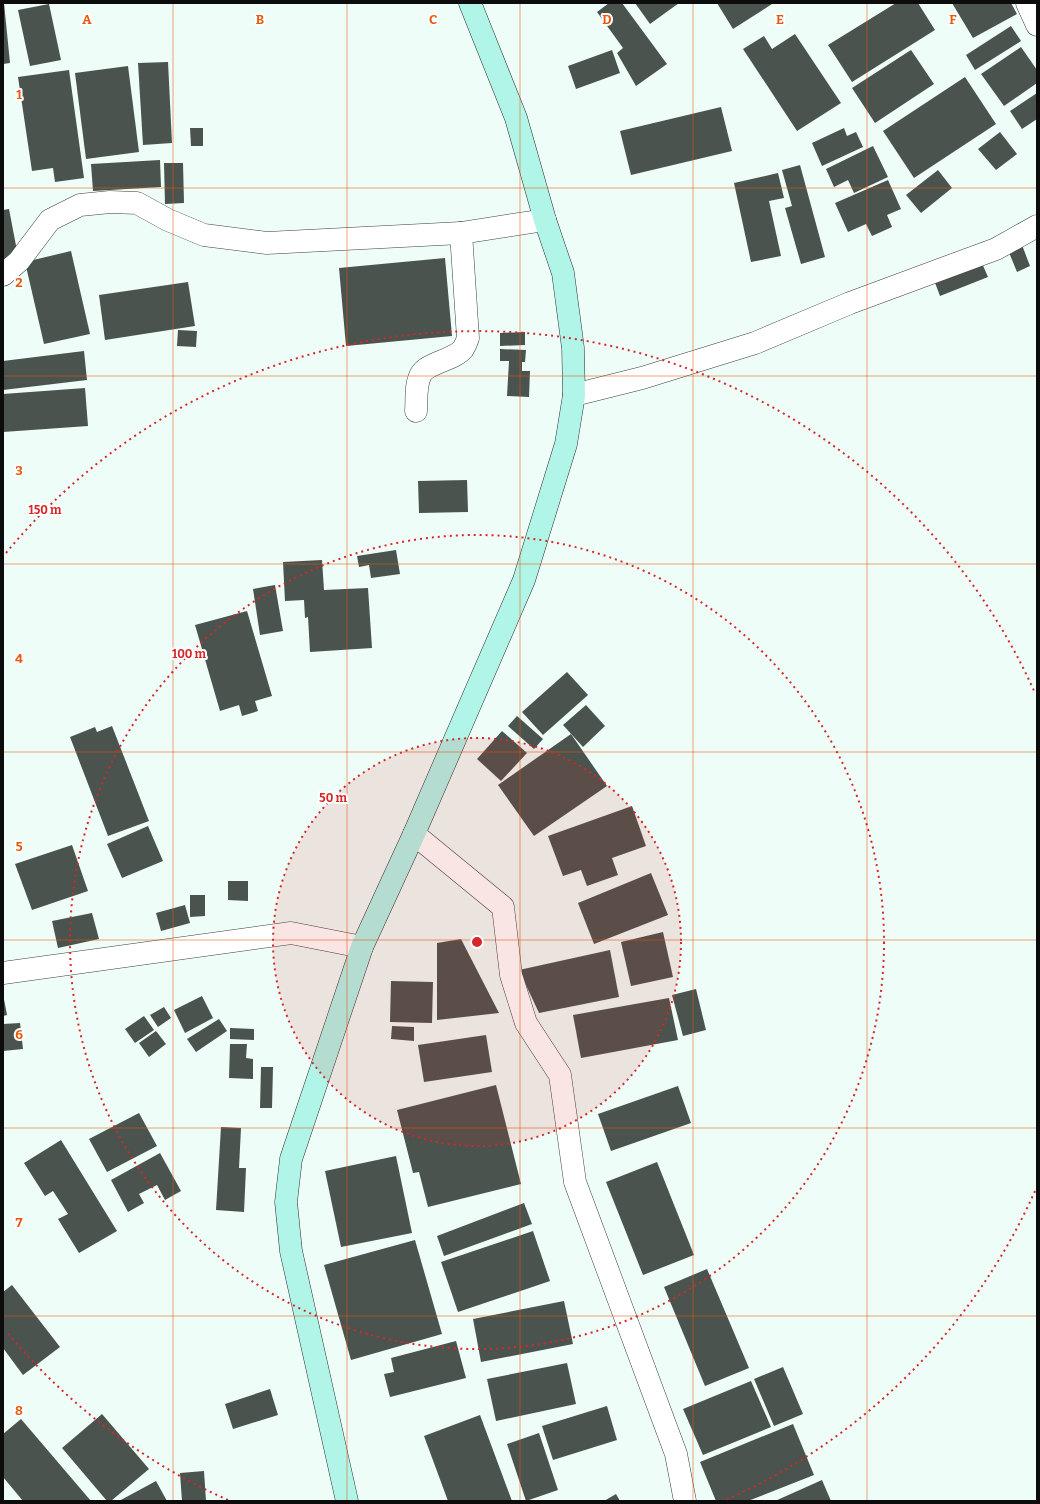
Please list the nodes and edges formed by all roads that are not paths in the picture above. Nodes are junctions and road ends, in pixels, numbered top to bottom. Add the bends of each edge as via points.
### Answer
1 (470, 3) edge
2 (1028, 3) edge
3 (1037, 25) edge
4 (545, 220) junction
5 (1037, 226) edge
6 (461, 233) junction
7 (3, 275) edge
8 (574, 395) junction
9 (416, 411) dead end
10 (414, 834) junction
11 (362, 947) junction
12 (3, 973) edge
13 (347, 1501) edge
14 (685, 1501) edge

1 - 4 main road via 516,118
2 - 3 street
4 - 6 street
4 - 8 main road via 563,273 573,348
5 - 8 street via 996,249 850,303 755,343 642,378
6 - 7 street via 267,243 204,235 137,203 110,202 80,205 50,220 19,261
6 - 9 street via 468,338 463,349 451,358 422,372 417,382
8 - 10 main road via 566,444 524,580
10 - 11 main road
10 - 14 street via 503,907 513,982 526,1023 560,1075 575,1182 676,1454
11 - 12 street via 291,933
11 - 13 main road via 291,1159 286,1202 291,1251

